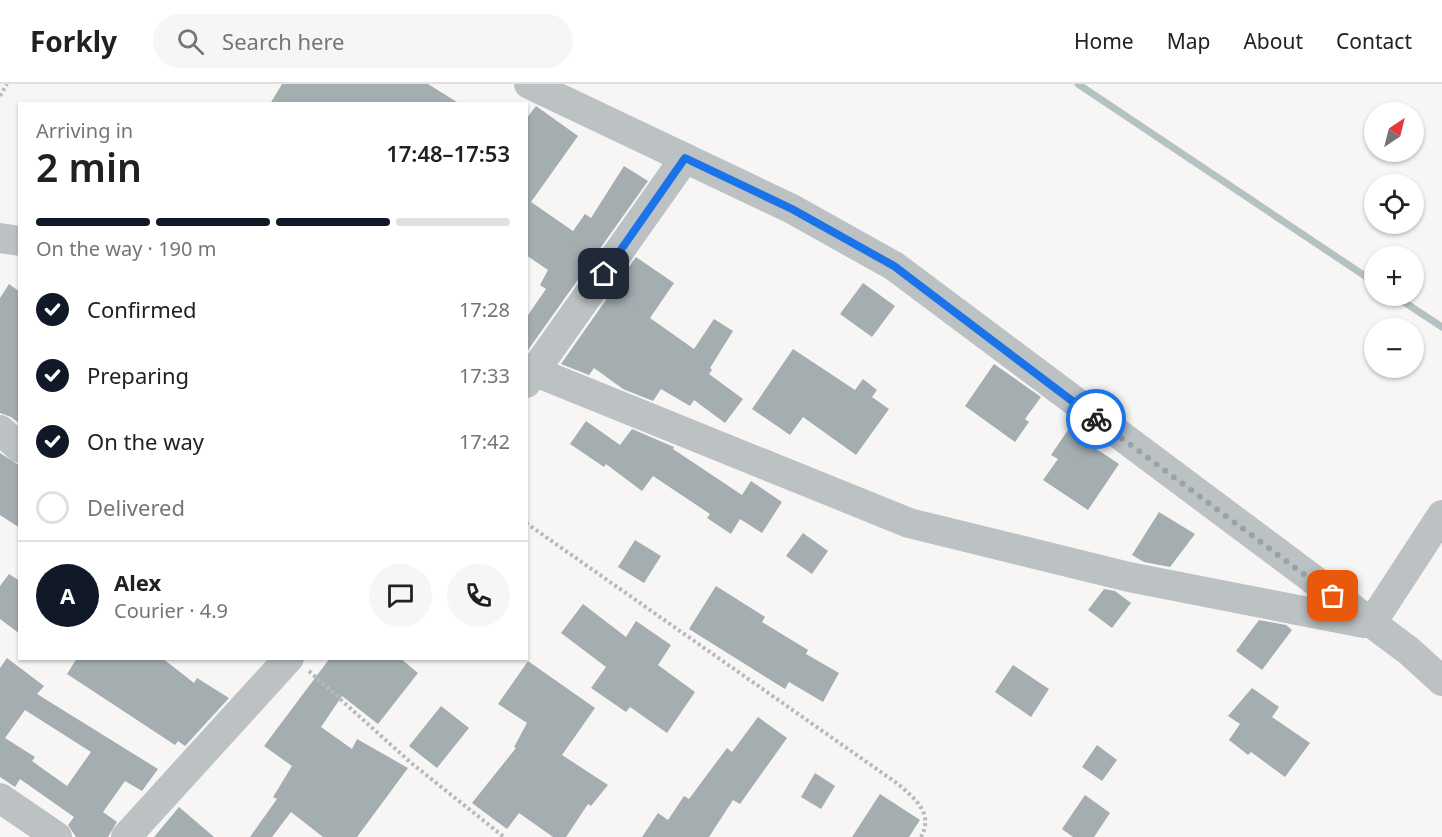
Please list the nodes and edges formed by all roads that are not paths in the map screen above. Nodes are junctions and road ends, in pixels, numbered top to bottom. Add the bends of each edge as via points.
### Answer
1 (529, 84) edge
2 (685, 158) junction
3 (0, 238) edge
4 (18, 241) edge
5 (530, 374) edge
6 (0, 430) edge
7 (18, 446) edge
8 (1442, 515) edge
9 (1371, 624) junction
10 (297, 663) edge
11 (1442, 681) edge
12 (0, 798) edge
13 (57, 837) edge
14 (126, 837) edge

1 - 2 street
2 - 5 street
2 - 9 street via 792,209 894,266
3 - 4 street
5 - 9 street via 909,522 1129,577
6 - 7 street
8 - 9 street
9 - 11 street via 1410,651
10 - 14 street
12 - 13 street

